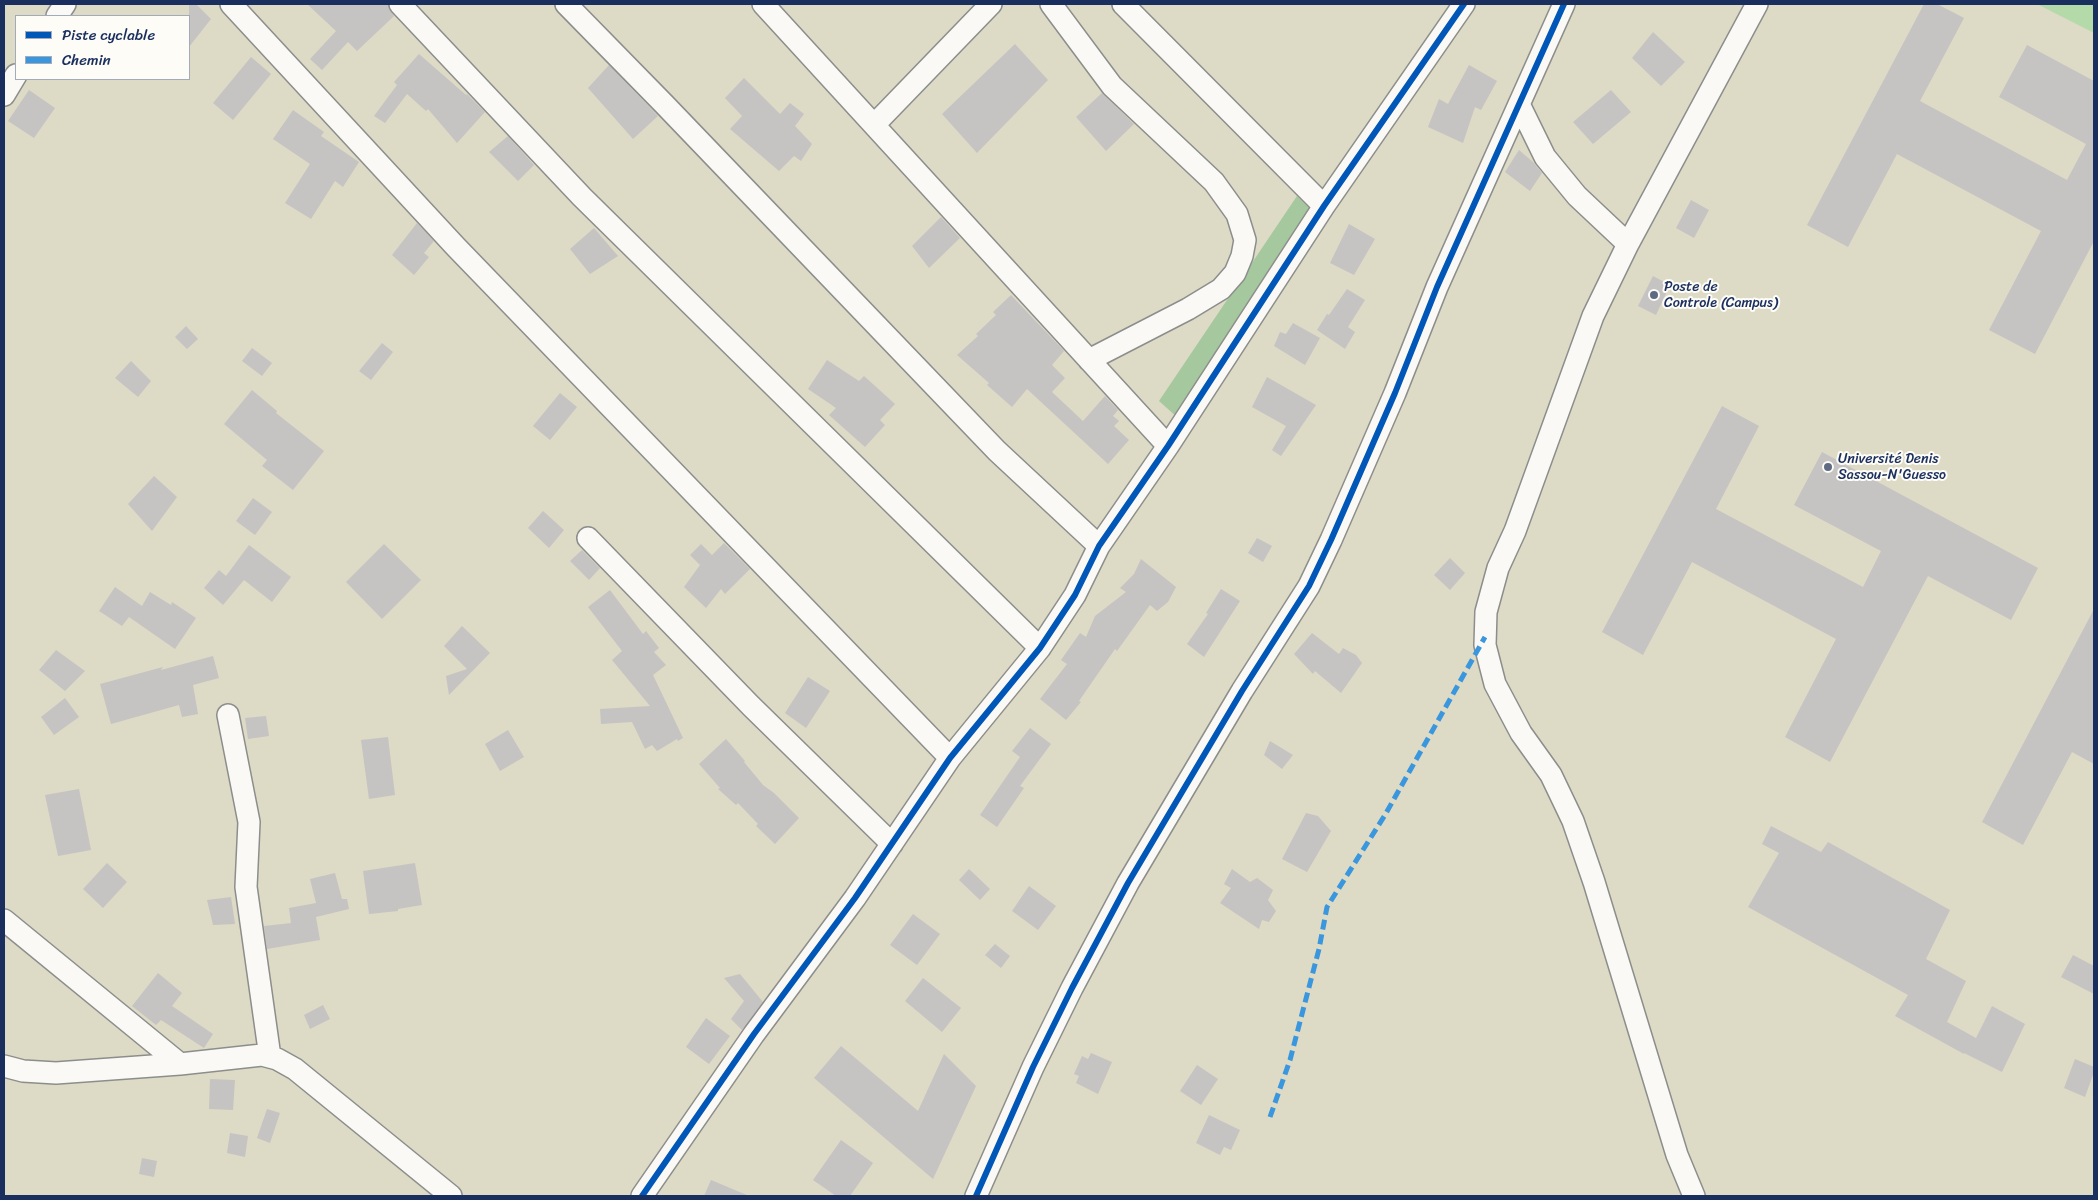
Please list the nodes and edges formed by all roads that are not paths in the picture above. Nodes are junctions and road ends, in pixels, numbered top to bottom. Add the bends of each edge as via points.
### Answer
1 (65, 4) edge
2 (231, 4) edge
3 (400, 4) edge
4 (566, 4) edge
5 (763, 4) edge
6 (991, 4) edge
7 (1051, 4) edge
8 (1123, 4) edge
9 (1464, 4) edge
10 (1564, 4) edge
11 (1758, 4) edge
12 (58, 15) edge
13 (15, 77) edge
14 (4, 95) edge
15 (1519, 104) junction
16 (874, 125) junction
17 (1324, 206) junction
18 (1628, 244) junction
19 (1089, 360) junction
20 (1168, 446) junction
21 (588, 538) dead end
22 (1099, 546) junction
23 (1040, 648) junction
24 (228, 715) dead end
25 (950, 758) junction
26 (892, 844) junction
27 (4, 920) edge
28 (270, 1057) junction
29 (180, 1064) junction
30 (4, 1066) edge
31 (642, 1195) edge
32 (451, 1196) edge
33 (976, 1196) edge
34 (1694, 1196) edge

1 - 12 street
2 - 25 street via 456,247
3 - 23 street via 582,197
4 - 22 street via 997,451
5 - 16 street
6 - 16 street
7 - 19 street via 1112,86 1214,182 1237,214 1245,240 1235,272 1221,289
8 - 17 street
9 - 17 street
10 - 15 street
11 - 18 street
13 - 14 street
15 - 18 street via 1545,157 1577,196
15 - 33 street via 1309,586 1128,883 1033,1067
16 - 19 street
17 - 20 street
18 - 34 street via 1593,316 1515,531 1498,568 1486,612 1485,645 1495,684 1521,733 1551,775 1573,821 1677,1155
19 - 20 street
20 - 22 street
21 - 26 street via 751,706
22 - 23 street via 1075,595
23 - 25 street
24 - 28 street via 249,822 246,887
25 - 26 street
26 - 31 street
27 - 29 street
28 - 29 street via 262,1055
28 - 32 street via 295,1069
29 - 30 street via 56,1074 23,1072

